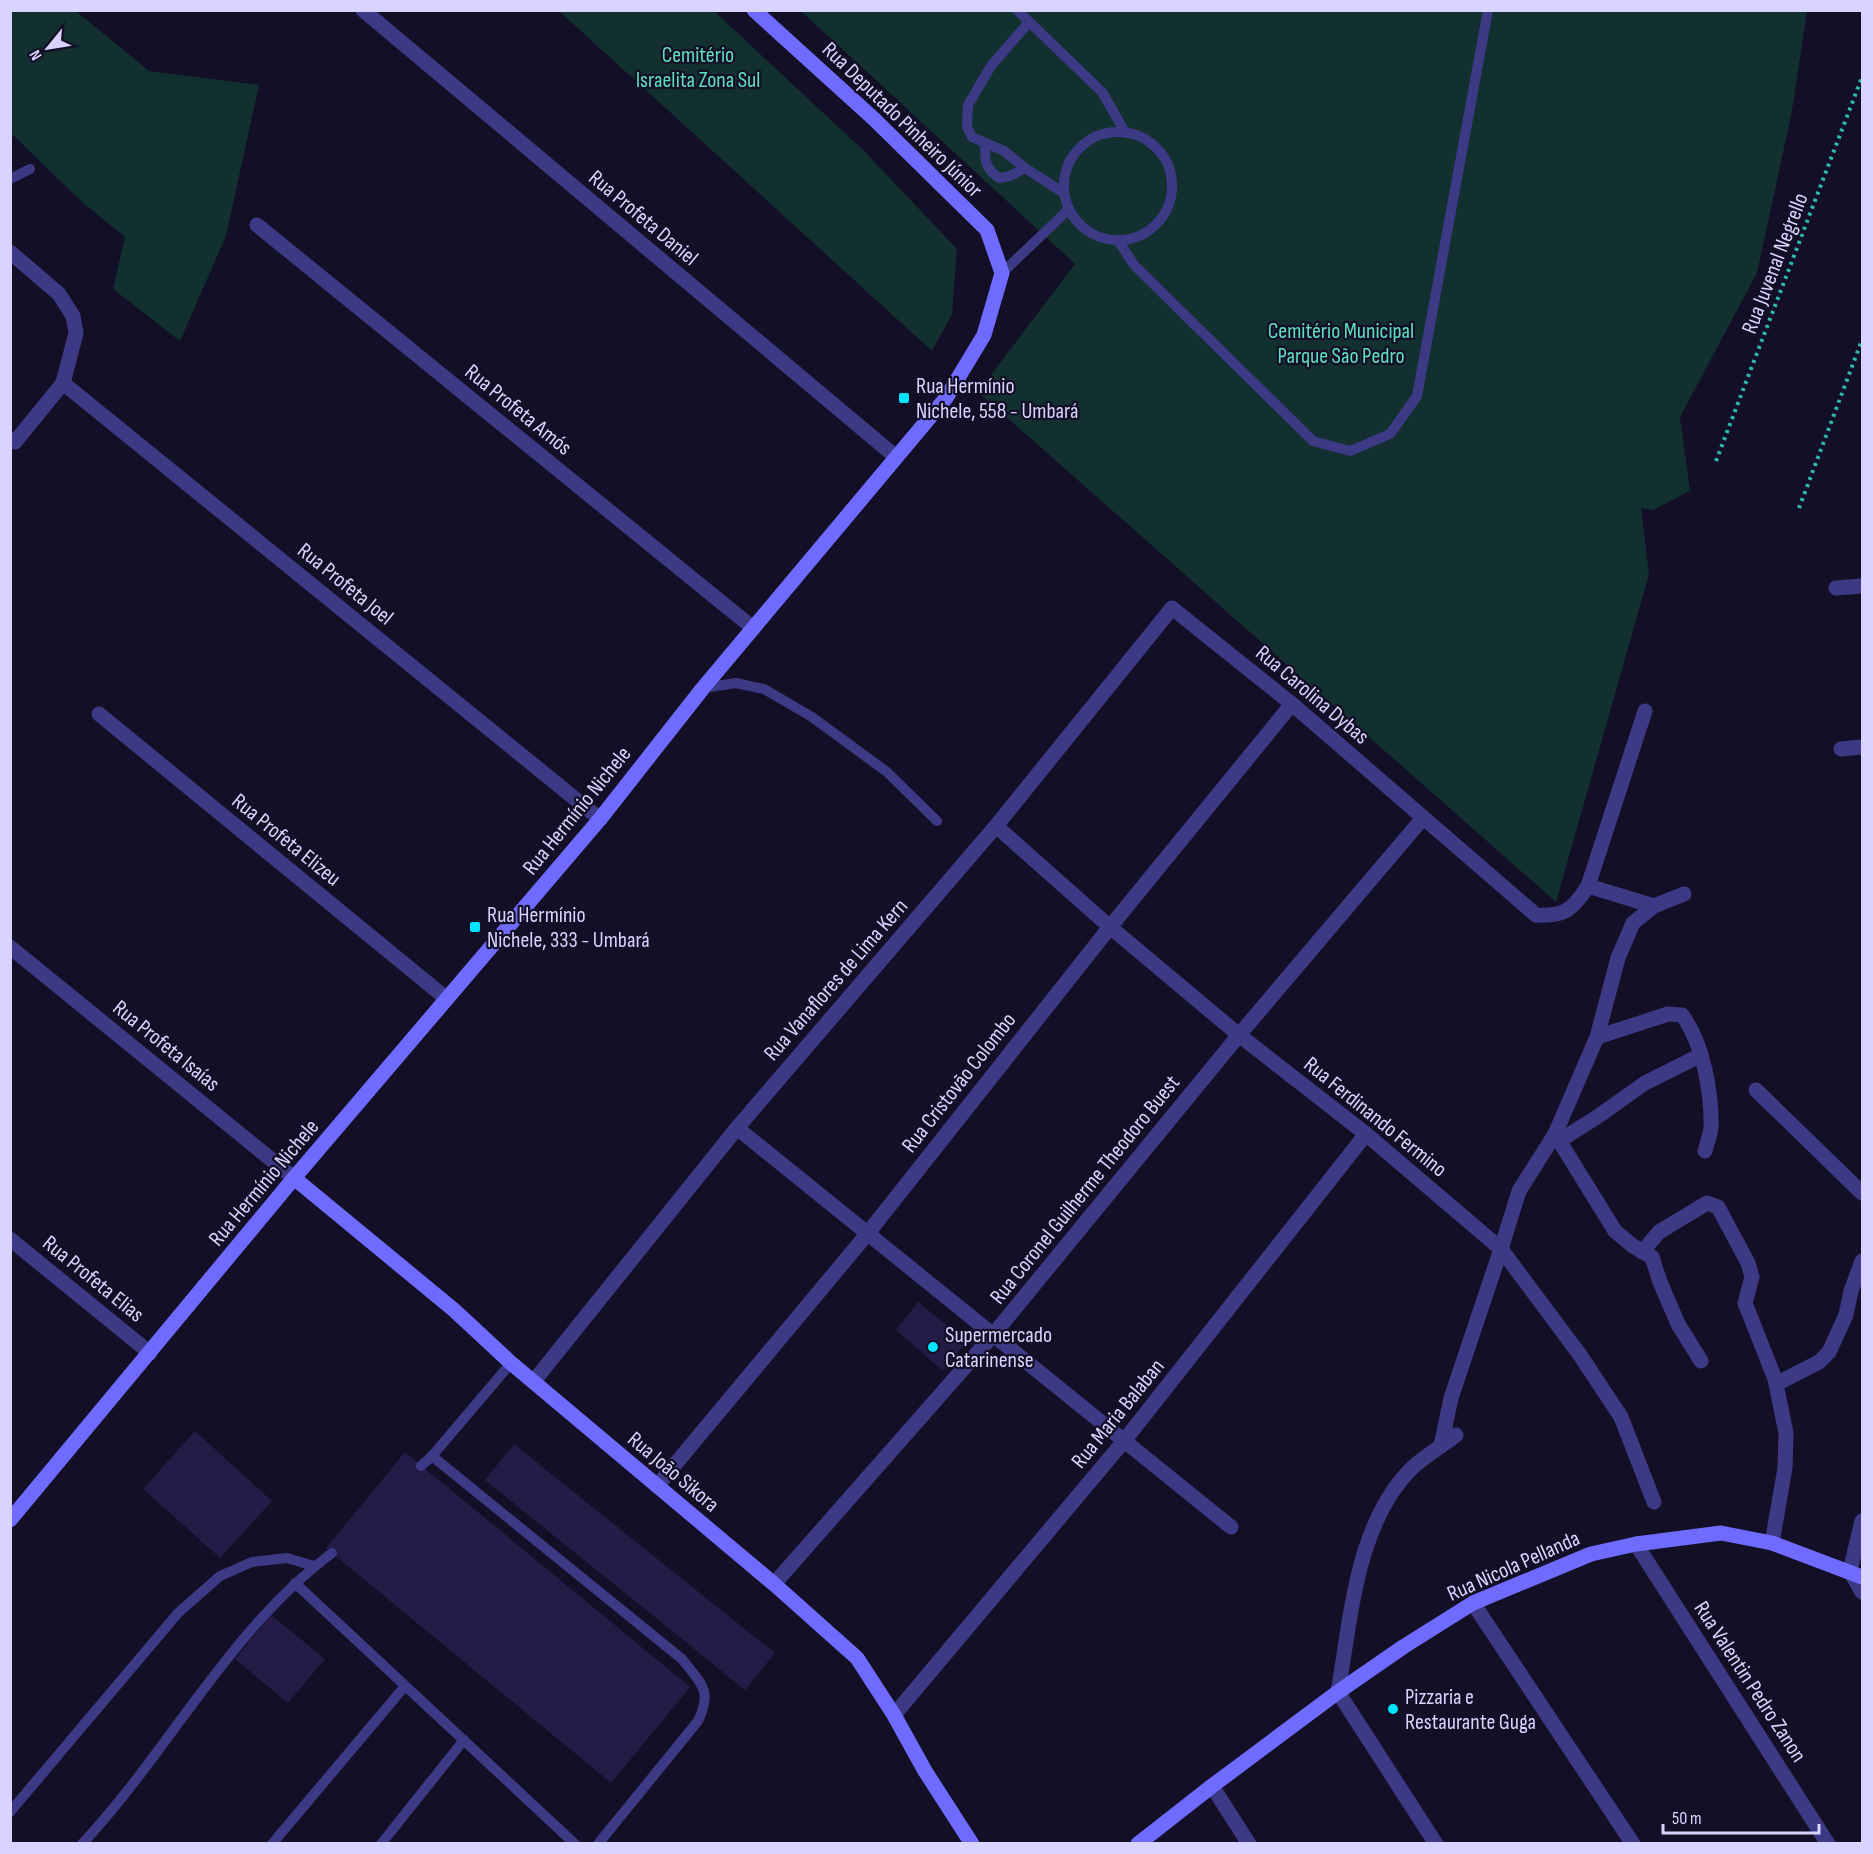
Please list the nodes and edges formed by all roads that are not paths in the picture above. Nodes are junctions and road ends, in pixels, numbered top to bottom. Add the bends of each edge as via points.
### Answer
1 (363, 10) edge
2 (754, 10) edge
3 (1017, 10) edge
4 (1488, 10) edge
5 (1029, 22) junction
6 (1125, 132) junction
7 (985, 143) junction
8 (1025, 168) junction
9 (30, 169) dead end
10 (10, 179) edge
11 (1064, 193) junction
12 (1069, 209) junction
13 (256, 225) dead end
14 (1118, 240) junction
15 (10, 252) edge
16 (1002, 273) junction
17 (63, 383) junction
18 (10, 439) edge
19 (896, 458) junction
20 (1863, 586) edge
21 (1836, 588) dead end
22 (1172, 608) joint
23 (753, 628) junction
24 (703, 688) junction
25 (1292, 704) junction
26 (1645, 711) dead end
27 (99, 714) dead end
28 (1863, 747) edge
29 (1841, 749) dead end
30 (1423, 818) junction
31 (600, 819) junction
32 (937, 821) dead end
33 (996, 826) junction
34 (1588, 886) junction
35 (1684, 894) dead end
36 (1654, 906) junction
37 (1110, 927) junction
38 (10, 947) edge
39 (447, 999) junction
40 (1239, 1035) junction
41 (1597, 1037) junction
42 (1701, 1055) junction
43 (1756, 1090) dead end
44 (737, 1128) junction
45 (1366, 1134) junction
46 (1557, 1138) junction
47 (1705, 1151) dead end
48 (294, 1178) junction
49 (1863, 1193) edge
50 (868, 1233) junction
51 (10, 1239) edge
52 (1501, 1249) junction
53 (1642, 1252) junction
54 (1863, 1261) edge
55 (993, 1335) junction
56 (150, 1353) junction
57 (1701, 1361) dead end
58 (512, 1363) junction
59 (534, 1381) junction
60 (1776, 1384) junction
61 (1456, 1435) dead end
62 (1124, 1441) junction
63 (1441, 1446) junction
64 (432, 1456) junction
65 (421, 1466) dead end
66 (657, 1486) junction
67 (1654, 1502) dead end
68 (10, 1520) edge
69 (1863, 1521) edge
70 (1231, 1527) dead end
71 (1772, 1543) junction
72 (1636, 1544) junction
73 (332, 1552) dead end
74 (314, 1566) junction
75 (1856, 1574) edge
76 (295, 1583) junction
77 (774, 1584) junction
78 (1863, 1592) edge
79 (1473, 1603) junction
80 (405, 1686) junction
81 (1338, 1692) junction
82 (894, 1715) junction
83 (464, 1740) junction
84 (1212, 1786) junction
85 (10, 1812) edge
86 (82, 1844) edge
87 (272, 1844) edge
88 (381, 1844) edge
89 (575, 1844) edge
90 (598, 1844) edge
91 (972, 1844) edge
92 (1138, 1844) edge
93 (1249, 1844) edge
94 (1436, 1844) edge
95 (1633, 1844) edge
96 (1828, 1844) edge

1 - 19 street, Rua Profeta Daniel
2 - 16 street, Rua Deputado Pinheiro Júnior via 874,119 987,230
3 - 5 lane
4 - 14 lane via 1417,396 1390,434 1350,451 1312,441 1134,265
5 - 6 lane via 1102,92
5 - 7 lane via 991,66 968,105 967,128 972,137
6 - 11 lane via 1093,137 1080,147 1066,171
6 - 14 lane via 1143,137 1157,148 1172,181 1163,215 1136,237
7 - 8 lane via 1004,151
7 - 8 lane via 989,171 999,178
8 - 11 lane
9 - 10 lane
11 - 12 lane
12 - 14 lane via 1089,231
12 - 16 lane
13 - 23 street, Rua Profeta Amós
15 - 17 street via 59,294 73,316 76,333
16 - 19 street, Rua Hermínio Nichele via 984,334 946,398
17 - 18 street via 15,442
17 - 31 street, Rua Profeta Joel
19 - 23 street, Rua Hermínio Nichele
20 - 21 street
22 - 25 street, Rua Carolina Dybas
22 - 33 street, Rua Vanaflores de Lima Kern
23 - 24 street, Rua Hermínio Nichele
24 - 31 street, Rua Hermínio Nichele
24 - 32 lane via 736,683 764,688 812,717 887,772
25 - 30 street, Rua Carolina Dybas
25 - 37 street, Rua Cristovão Colombo
26 - 34 street
27 - 39 street, Rua Profeta Elizeu
28 - 29 street
30 - 34 street, Rua Carolina Dybas via 1536,915 1561,913 1575,905
30 - 40 street, Rua Coronel Guilherme Theodoro Buest
31 - 39 street, Rua Hermínio Nichele
33 - 37 street, Rua Ferdinando Fermino
33 - 44 street, Rua Vanaflores de Lima Kern
34 - 36 street
35 - 36 street
36 - 41 street via 1633,923 1629,932
37 - 40 street, Rua Ferdinando Fermino
37 - 50 street, Rua Cristovão Colombo
38 - 48 street, Rua Profeta Isaías
39 - 48 street, Rua Hermínio Nichele
40 - 45 street, Rua Ferdinando Fermino
40 - 55 street, Rua Coronel Guilherme Theodoro Buest
41 - 42 street via 1668,1014 1682,1015
41 - 46 street
42 - 46 street via 1645,1083 1597,1117
42 - 47 street via 1710,1095 1711,1130
43 - 49 street
44 - 50 street
44 - 59 street, Rua Vanaflores de Lima Kern
45 - 52 street, Rua Ferdinando Fermino
45 - 62 street, Rua Maria Balaban
46 - 52 street via 1519,1191
46 - 53 street via 1616,1231
48 - 56 street, Rua Hermínio Nichele
48 - 58 street, Rua João Sikora
50 - 55 street
50 - 66 street, Rua Cristovão Colombo
51 - 56 street, Rua Profeta Elias
52 - 63 street via 1450,1398
52 - 67 street, Rua Ferdinando Fermino via 1621,1417
53 - 57 street via 1652,1257 1678,1324
53 - 60 street via 1659,1232 1707,1203 1719,1207 1750,1270 1752,1277 1745,1303
54 - 60 street via 1829,1352 1819,1362
55 - 62 street
55 - 77 street, Rua Coronel Guilherme Theodoro Buest
56 - 68 street, Rua Hermínio Nichele
58 - 59 street, Rua João Sikora
58 - 64 lane
59 - 66 street, Rua João Sikora
60 - 71 street via 1786,1433 1785,1468
61 - 63 street
62 - 70 street
62 - 82 street, Rua Maria Balaban
63 - 81 street via 1413,1468 1391,1494 1374,1526 1360,1562
64 - 65 lane
64 - 90 lane via 682,1659 703,1686 706,1704 698,1721
66 - 77 street, Rua João Sikora
69 - 75 street
71 - 72 street, Rua Nicola Pellanda via 1721,1533
71 - 75 street, Rua Nicola Pellanda
72 - 79 street, Rua Nicola Pellanda via 1591,1554
72 - 96 street, Rua Valentin Pedro Zanon
73 - 74 lane
74 - 76 lane
74 - 85 lane via 287,1558 252,1562 219,1576 178,1613
75 - 78 street
76 - 80 lane
76 - 86 lane via 222,1663 106,1818
77 - 82 street, Rua João Sikora via 856,1658
79 - 81 street, Rua Nicola Pellanda
79 - 95 street
80 - 83 lane
80 - 87 lane
81 - 84 street, Rua Nicola Pellanda
81 - 94 street
82 - 91 street, Rua João Sikora
83 - 88 lane
83 - 89 lane
84 - 92 street, Rua Nicola Pellanda
84 - 93 street

